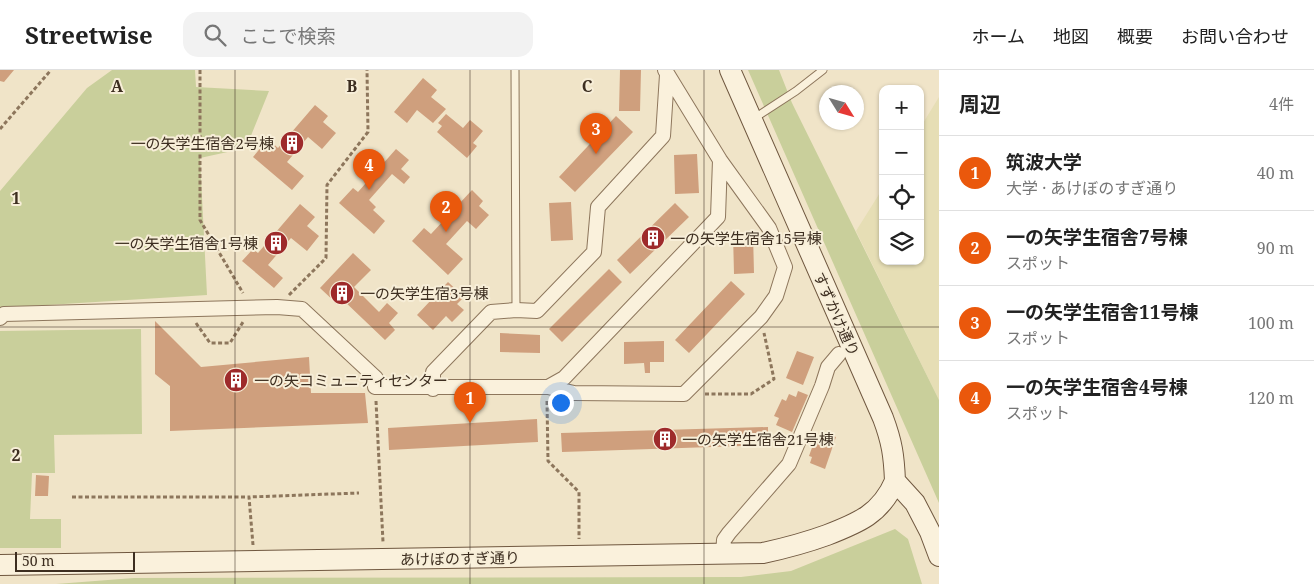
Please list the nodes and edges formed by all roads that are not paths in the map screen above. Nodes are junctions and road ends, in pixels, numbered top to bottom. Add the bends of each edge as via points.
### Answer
1 (515, 70) edge
2 (730, 70) edge
3 (823, 70) edge
4 (666, 73) edge
5 (752, 120) junction
6 (720, 160) junction
7 (516, 310) junction
8 (0, 318) edge
9 (839, 354) dead end
10 (548, 388) junction
11 (433, 389) junction
12 (895, 481) junction
13 (723, 554) junction
14 (939, 556) edge
15 (0, 565) edge

1 - 7 lane
2 - 5 street, すずかけ通り
3 - 5 lane
4 - 6 street
4 - 7 street via 663,136 598,207 594,252 537,311
5 - 12 street, すずかけ通り via 883,418 894,455
6 - 10 street via 718,217 564,378
6 - 10 street via 769,228 785,266 776,296 761,317 684,394 574,393
7 - 11 street via 490,312 433,372
8 - 11 street via 4,314 302,309 376,378 375,388
9 - 13 street via 828,367 788,464 728,532
10 - 11 street
12 - 13 street, あけぼのすぎ通り via 882,503 858,523 796,546 763,553
12 - 14 street via 915,503
13 - 15 street, あけぼのすぎ通り

